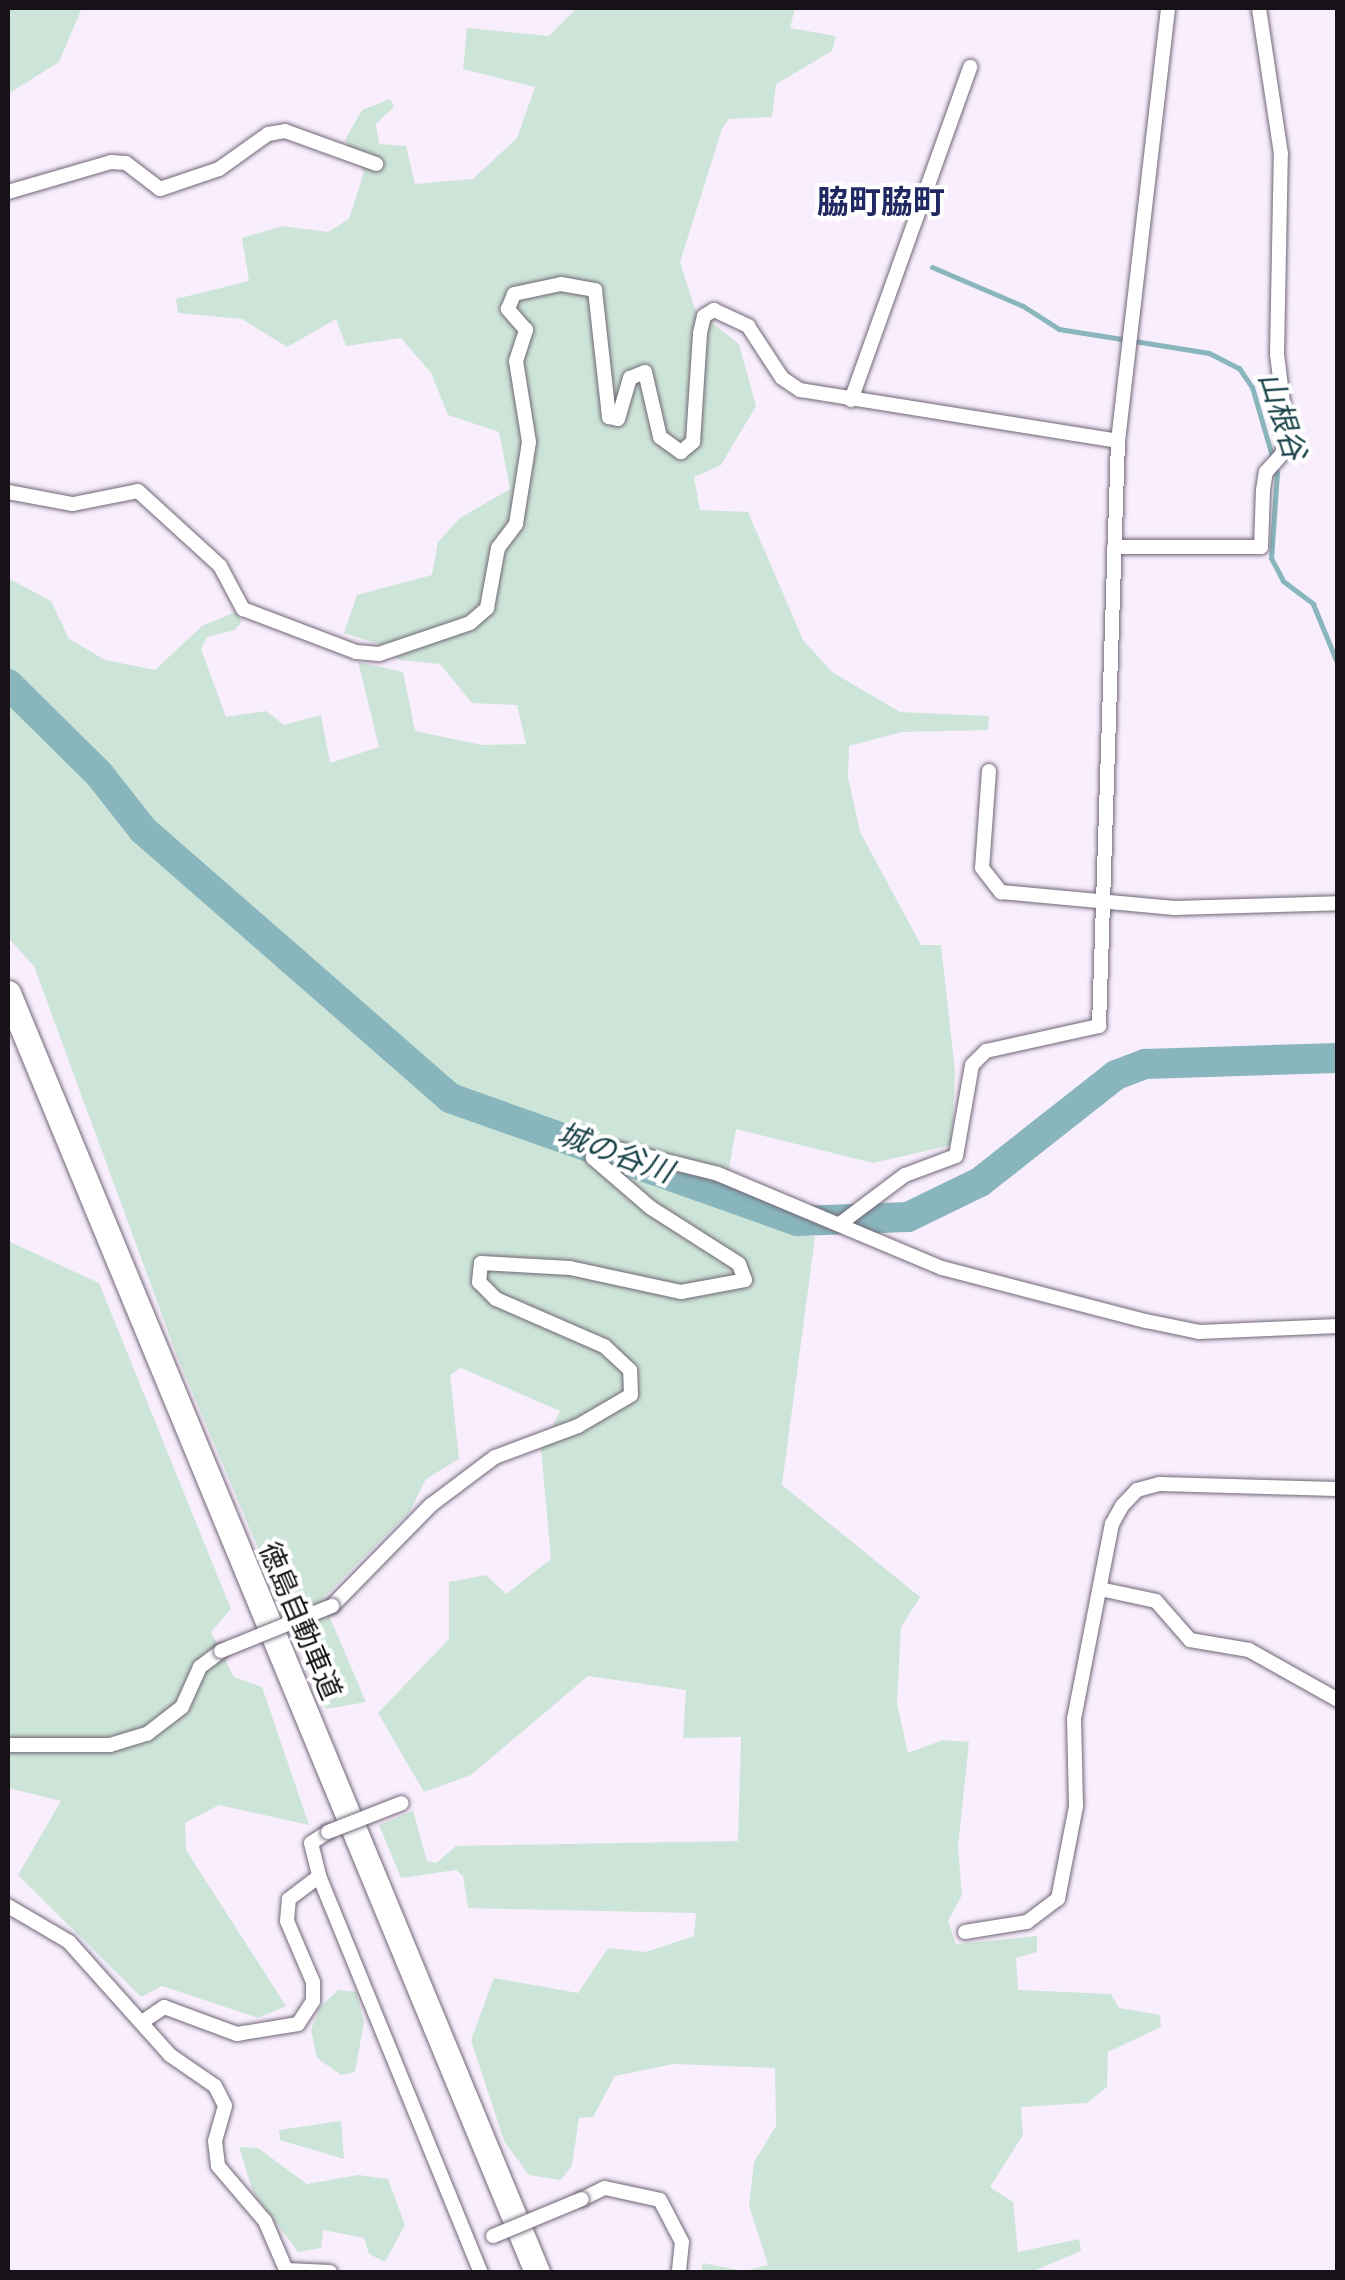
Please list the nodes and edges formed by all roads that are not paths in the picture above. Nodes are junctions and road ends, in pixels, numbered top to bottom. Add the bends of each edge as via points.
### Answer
1 (1168, 8) edge
2 (1259, 8) edge
3 (970, 67) dead end
4 (376, 164) dead end
5 (8, 192) edge
6 (851, 400) junction
7 (1118, 440) junction
8 (8, 492) edge
9 (1114, 547) junction
10 (988, 771) dead end
11 (1105, 902) junction
12 (1338, 903) edge
13 (8, 993) edge
14 (841, 1224) junction
15 (1338, 1326) edge
16 (1338, 1489) edge
17 (1100, 1590) junction
18 (1338, 1700) edge
19 (8, 1744) edge
20 (402, 1802) dead end
21 (319, 1876) junction
22 (8, 1906) edge
23 (965, 1932) dead end
24 (142, 2022) junction
25 (472, 2245) junction
26 (287, 2271) edge
27 (330, 2272) edge
28 (481, 2272) edge
29 (536, 2272) edge
30 (679, 2272) edge

1 - 7 street
2 - 9 street via 1283,199 1277,354 1282,452 1266,472 1262,547
3 - 6 street
4 - 5 street via 285,132 268,134 218,169 160,189 126,163 111,162
6 - 7 street
6 - 8 street via 800,390 782,378 748,326 714,310 704,316 700,332 694,442 681,452 660,437 645,372 630,378 618,419 608,416 594,290 561,284 514,294 508,310 526,330 516,361 529,442 516,524 498,548 487,608 470,623 378,654 255,618 220,566 138,491 73,504
7 - 9 street
9 - 11 street
10 - 11 street via 982,868 989,884 1000,892
11 - 12 street via 1174,908
11 - 14 street via 1099,1026 986,1050 972,1064 956,1156 905,1176
13 - 29 highway, 徳島自動車道
14 - 15 street via 942,1268 1199,1332
14 - 19 street, bridge via 718,1174 606,1146 593,1158 651,1208 740,1264 745,1280 681,1292 570,1268 481,1264 479,1282 496,1298 604,1346 630,1370 631,1395 578,1426 495,1458 431,1505 332,1606 221,1651 200,1667 182,1706 147,1734 110,1745
16 - 17 street via 1159,1484 1137,1490 1112,1524
17 - 18 street via 1156,1601 1190,1640 1249,1650
17 - 23 street via 1074,1719 1076,1806 1058,1899 1027,1922
20 - 21 street, bridge via 311,1843
21 - 24 street via 289,1899 288,1921 312,1982 313,2001 298,2024 237,2034 164,2007
21 - 25 street
22 - 24 street via 69,1942
24 - 26 street via 170,2055 215,2086 225,2106 215,2141 218,2166 265,2220
25 - 28 street
25 - 30 street, bridge via 605,2188 660,2200 682,2242
26 - 27 street

